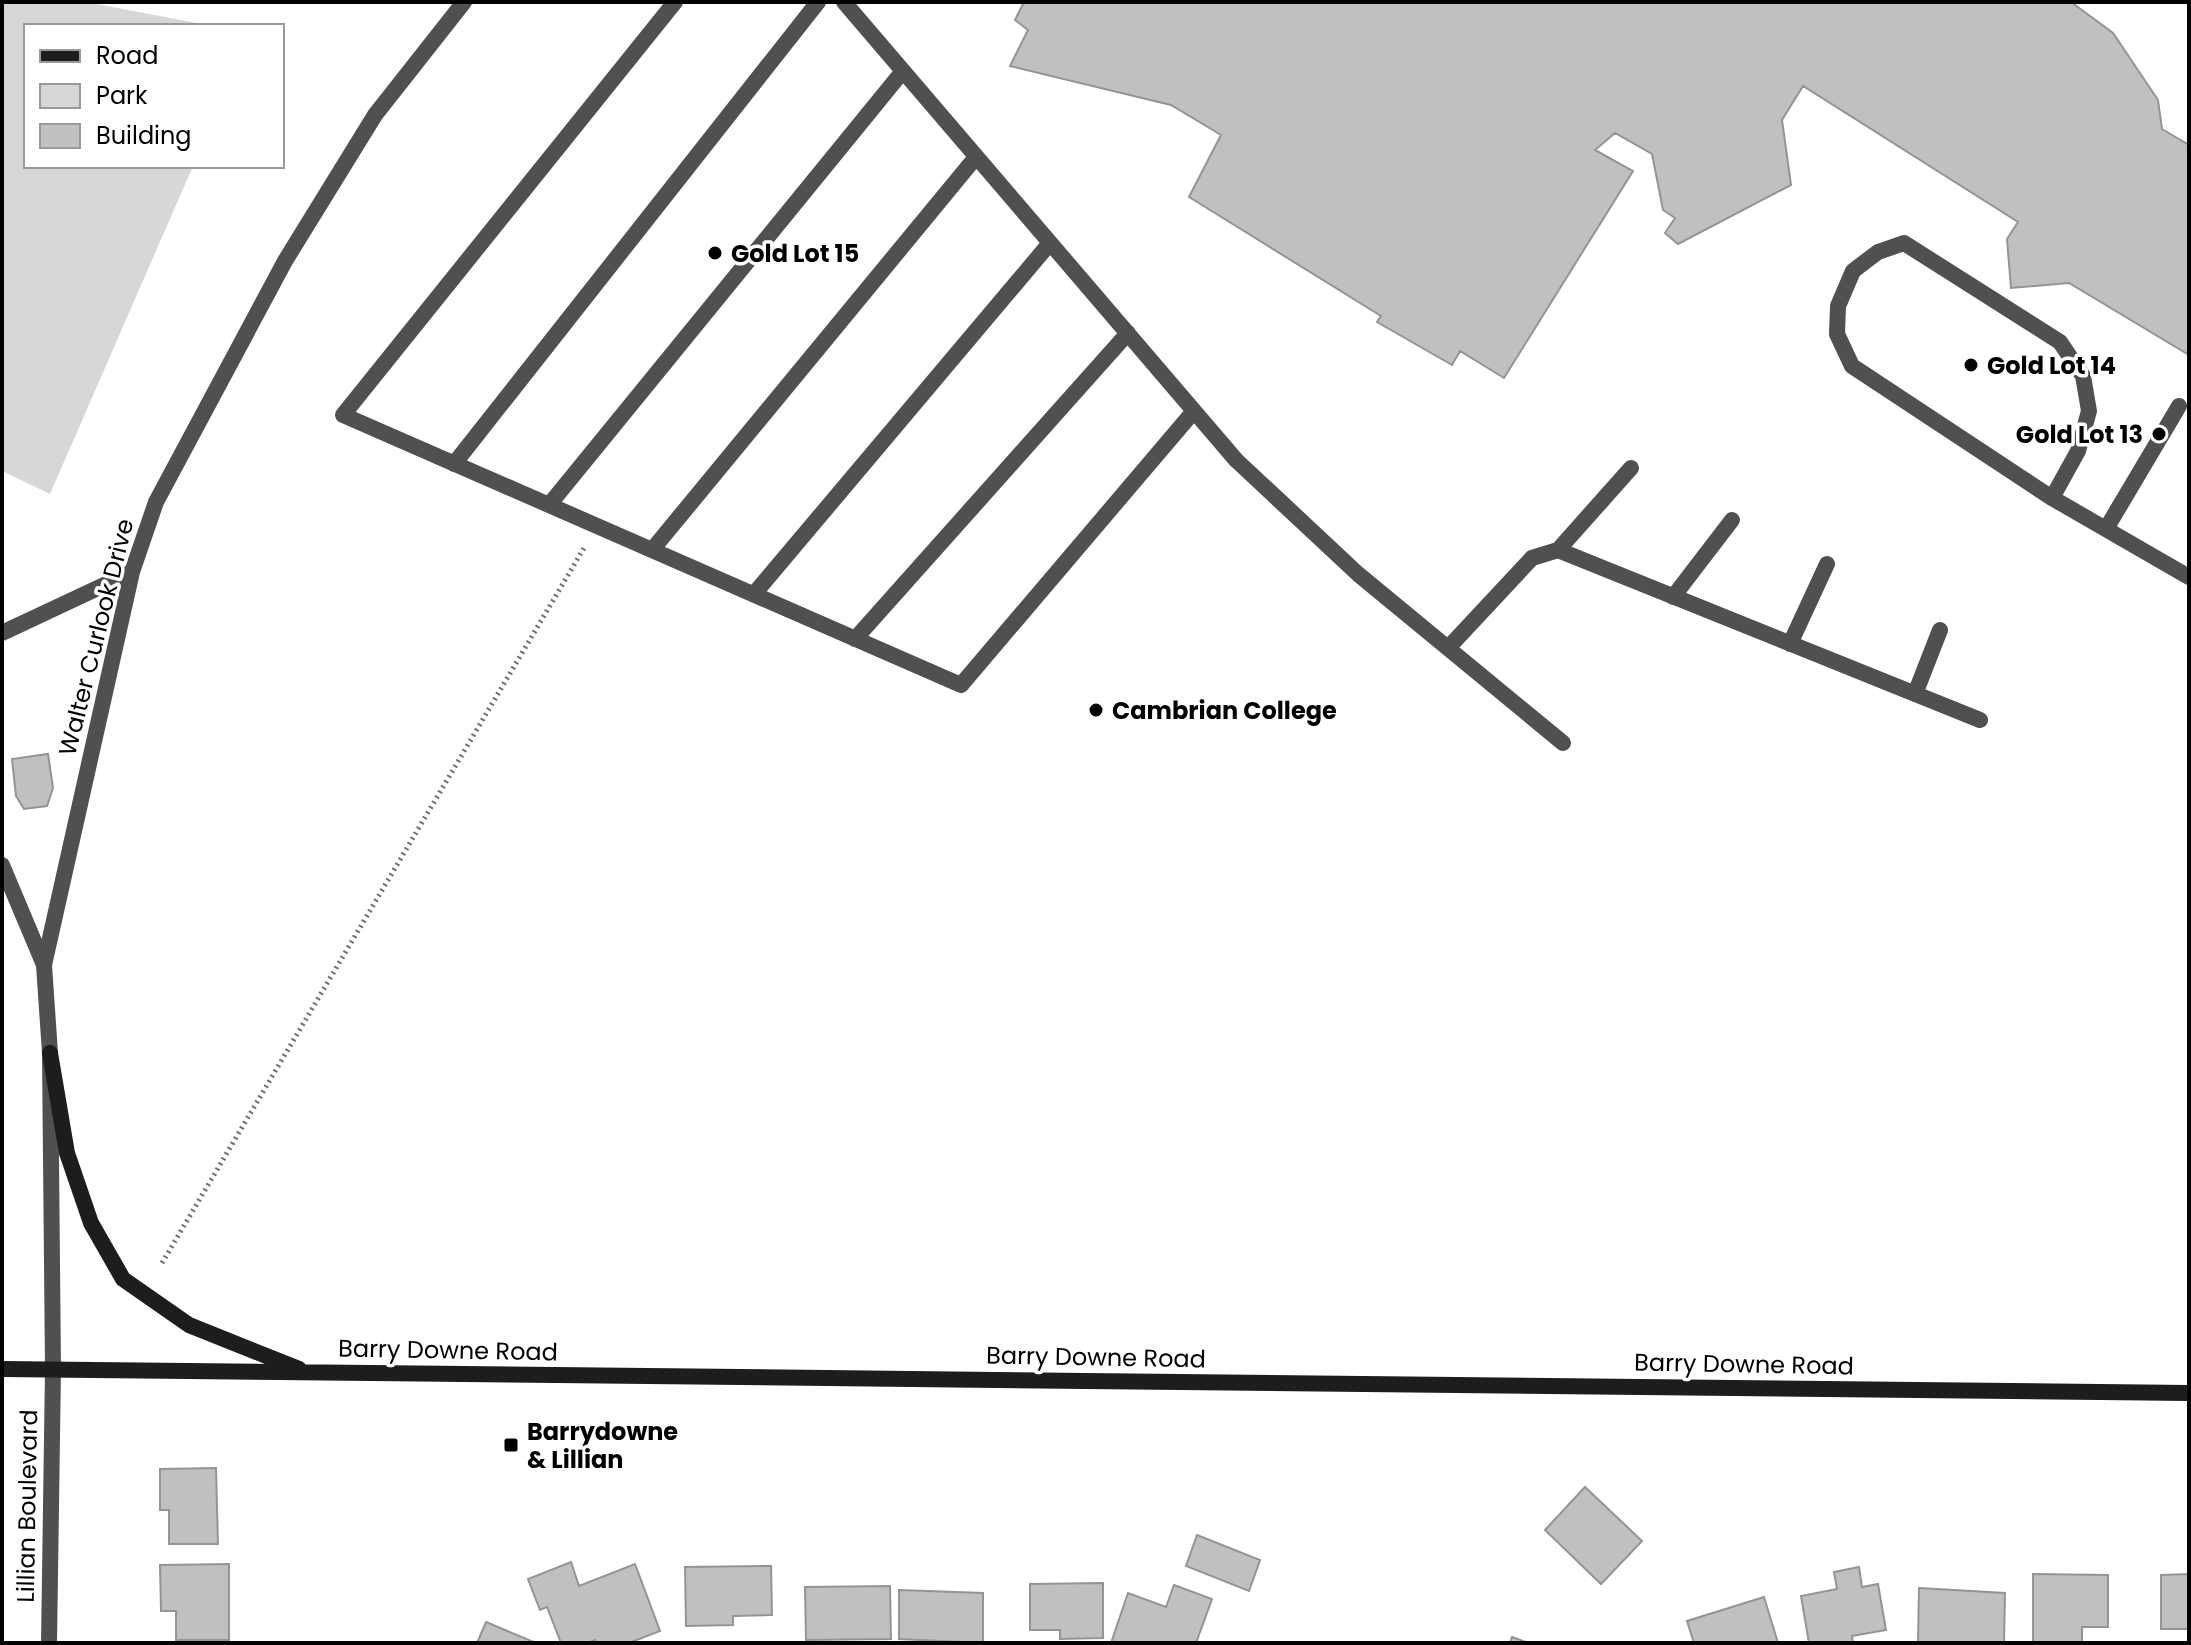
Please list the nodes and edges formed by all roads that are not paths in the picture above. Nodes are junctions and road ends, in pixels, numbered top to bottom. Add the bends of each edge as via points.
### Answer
1 (464, 2) edge
2 (675, 2) edge
3 (818, 2) edge
4 (852, 5) edge
5 (903, 71) junction
6 (976, 157) junction
7 (1050, 243) junction
8 (1128, 333) junction
9 (2179, 406) dead end
10 (1194, 411) junction
11 (454, 464) junction
12 (1631, 468) dead end
13 (2052, 498) junction
14 (549, 505) junction
15 (1732, 520) dead end
16 (2106, 529) junction
17 (652, 550) junction
18 (1558, 550) junction
19 (1827, 564) dead end
20 (132, 572) junction
21 (2189, 577) edge
22 (754, 594) junction
23 (1673, 597) junction
24 (1940, 630) dead end
25 (2, 633) edge
26 (855, 639) junction
27 (1790, 644) junction
28 (1448, 648) junction
29 (1915, 694) junction
30 (1980, 720) dead end
31 (1563, 743) dead end
32 (2, 865) edge
33 (44, 965) junction
34 (50, 1053) junction
35 (2, 1369) edge
36 (53, 1369) junction
37 (308, 1373) junction
38 (2189, 1393) edge
39 (49, 1643) edge

1 - 20 street, Walter Curlook Drive via 375,115 285,261 156,502
2 - 11 street via 343,415
3 - 11 street
4 - 5 street
5 - 6 street
5 - 14 street
6 - 7 street
6 - 17 street
7 - 8 street
7 - 22 street
8 - 10 street
8 - 26 street
9 - 16 street
10 - 26 street via 961,685
10 - 28 street via 1247,471
11 - 14 street
12 - 18 street
13 - 13 street via 1852,366 1837,334 1838,306 1853,271 1878,252 1904,243 2060,342 2083,376 2089,411 2078,451
13 - 16 street
14 - 17 street
15 - 23 street
16 - 21 street
17 - 22 street
18 - 23 street
18 - 28 street via 1532,558
19 - 27 street
20 - 25 street
20 - 33 street, Walter Curlook Drive
22 - 26 street
23 - 27 street
24 - 29 street
27 - 29 street
28 - 31 street
29 - 30 street
32 - 33 street
33 - 34 street, Walter Curlook Drive
34 - 36 street, Walter Curlook Drive
34 - 37 main road via 67,1153 91,1223 123,1279 189,1325
35 - 36 main road, Barry Downe Road
36 - 37 main road, Barry Downe Road
36 - 39 street, Lillian Boulevard
37 - 38 main road, Barry Downe Road

